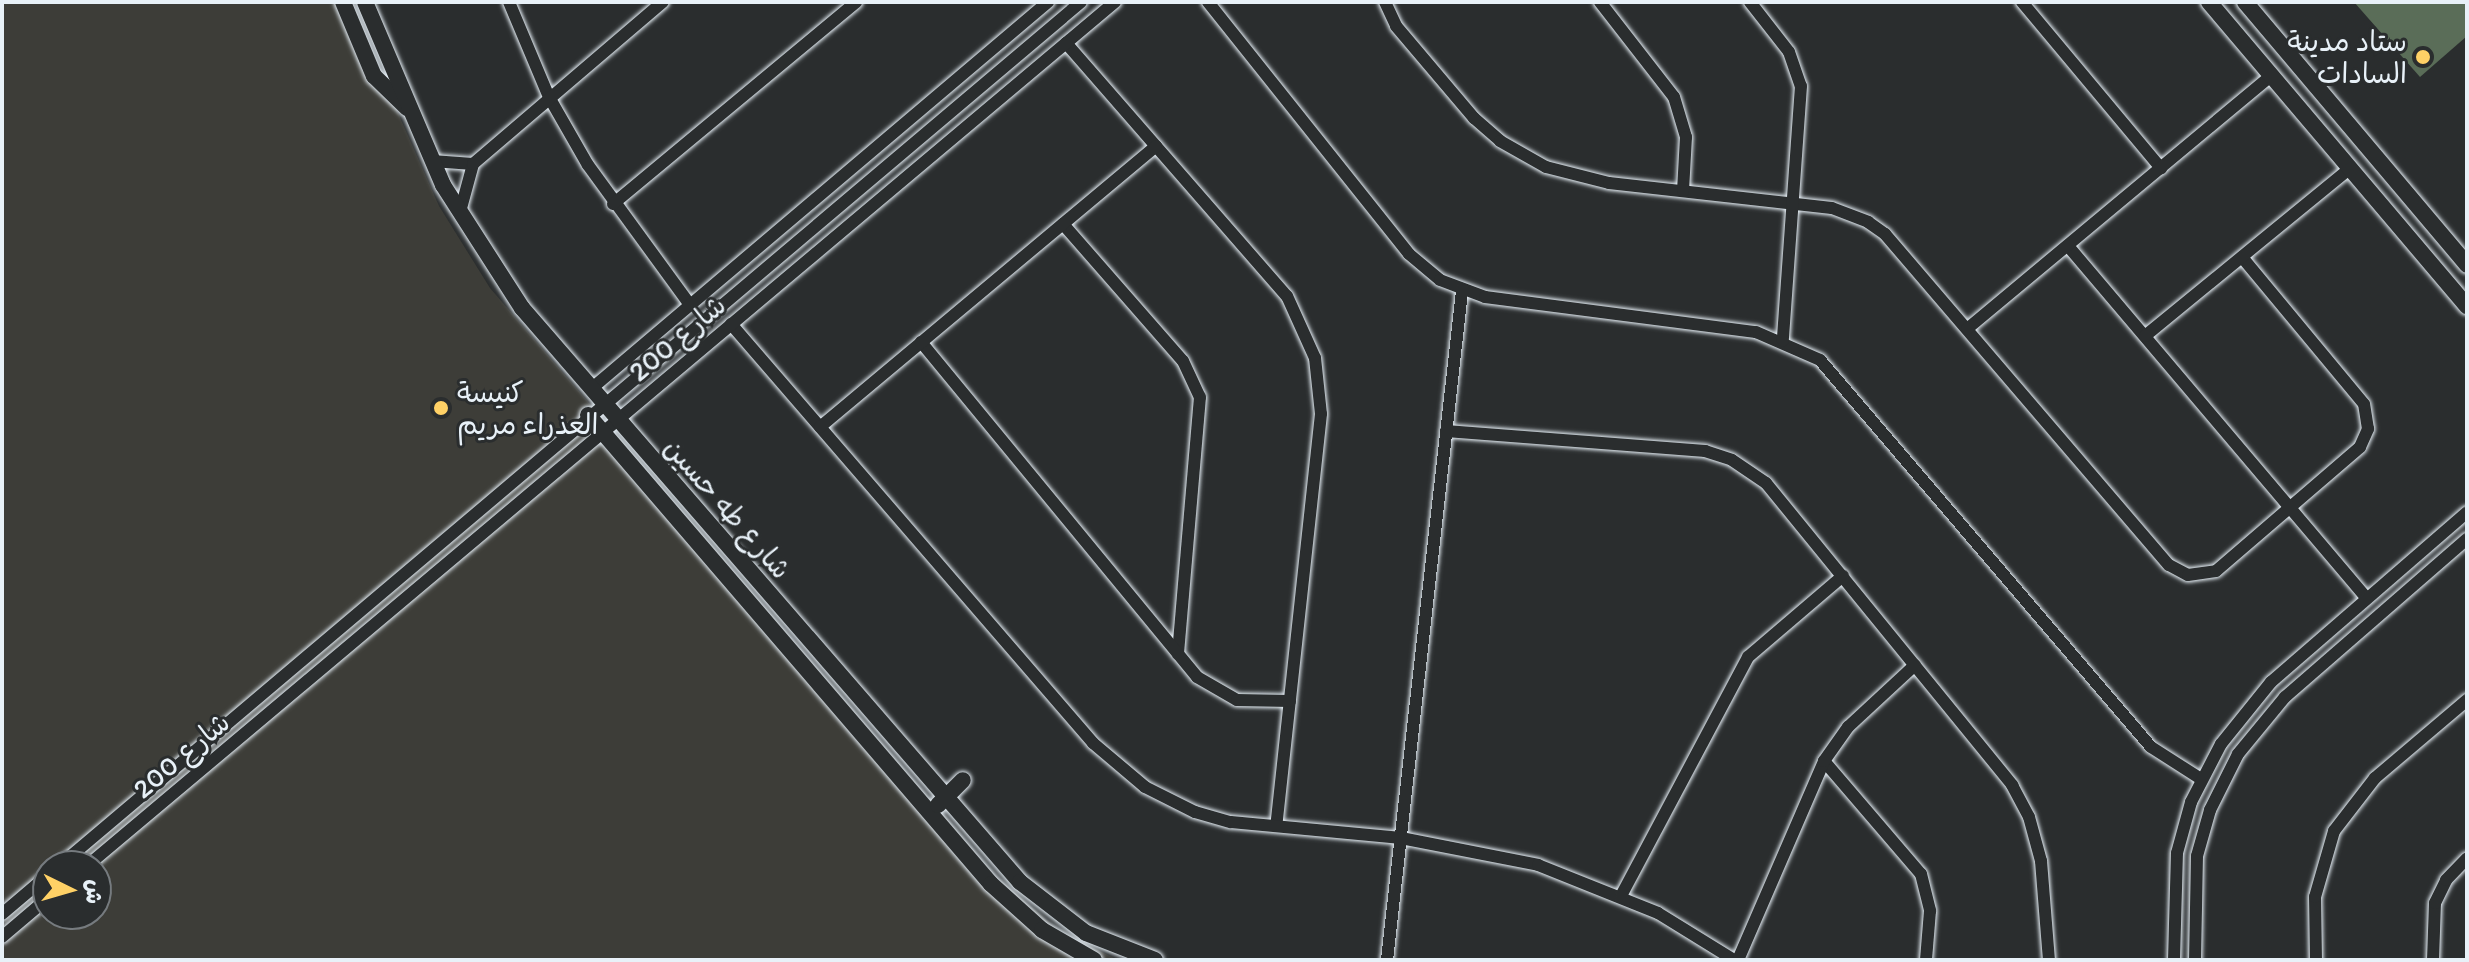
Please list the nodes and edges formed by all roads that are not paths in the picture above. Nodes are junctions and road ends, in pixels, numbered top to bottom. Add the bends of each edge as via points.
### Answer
1 (343, 2) edge
2 (365, 2) edge
3 (509, 2) edge
4 (663, 2) edge
5 (856, 2) edge
6 (1048, 2) edge
7 (1081, 2) edge
8 (1115, 2) edge
9 (1208, 2) edge
10 (1385, 2) edge
11 (1600, 2) edge
12 (1750, 2) edge
13 (2022, 2) edge
14 (2209, 2) edge
15 (2245, 2) edge
16 (1066, 43) junction
17 (2271, 76) junction
18 (549, 97) junction
19 (411, 111) junction
20 (1156, 146) junction
21 (432, 161) junction
22 (473, 164) junction
23 (2161, 168) junction
24 (2349, 169) junction
25 (1683, 191) junction
26 (1794, 203) junction
27 (613, 204) junction
28 (460, 218) junction
29 (1063, 224) junction
30 (2068, 246) junction
31 (2242, 257) junction
32 (2467, 265) edge
33 (1462, 291) junction
34 (690, 305) junction
35 (2467, 306) edge
36 (731, 324) junction
37 (1967, 329) junction
38 (2145, 336) junction
39 (1783, 340) junction
40 (921, 342) junction
41 (591, 389) junction
42 (603, 403) junction
43 (588, 415) junction
44 (618, 420) junction
45 (820, 427) junction
46 (1446, 431) junction
47 (603, 432) junction
48 (2290, 507) junction
49 (2467, 512) edge
50 (2467, 539) edge
51 (1843, 576) junction
52 (2367, 598) junction
53 (1178, 654) junction
54 (1915, 665) junction
55 (2467, 700) edge
56 (1290, 701) junction
57 (1824, 761) junction
58 (2201, 779) junction
59 (963, 780) dead end
60 (944, 798) junction
61 (928, 814) junction
62 (1276, 826) junction
63 (1401, 838) junction
64 (78, 850) edge
65 (106, 850) edge
66 (2467, 858) edge
67 (32, 889) edge
68 (1621, 896) junction
69 (32, 912) edge
70 (2, 914) edge
71 (2, 937) edge
72 (1094, 960) edge
73 (1155, 960) edge
74 (1387, 960) edge
75 (1736, 960) edge
76 (1926, 960) edge
77 (2049, 960) edge
78 (2174, 960) edge
79 (2195, 960) edge
80 (2316, 960) edge
81 (2433, 960) edge

1 - 19 main road via 374,76
2 - 19 main road, شارع طه حسين
3 - 18 street
4 - 18 street
5 - 27 street
6 - 34 street
7 - 42 street, شارع 200
8 - 16 street, شارع 200
9 - 33 street via 1409,254 1429,273
10 - 25 street via 1396,26 1474,118 1515,151 1577,177
11 - 25 street via 1674,97 1687,151
12 - 26 street via 1789,52 1801,86
13 - 23 street
14 - 17 main road
15 - 32 main road
16 - 20 street
16 - 36 street, شارع 200
17 - 23 street
17 - 24 main road
18 - 22 street
18 - 27 street
19 - 21 main road, شارع طه حسين
20 - 29 street
20 - 56 street via 1287,296 1315,358 1321,414
21 - 22 street
21 - 28 main road, شارع طه حسين
22 - 28 street via 462,189
23 - 30 street
24 - 31 street
24 - 35 main road
25 - 26 street
26 - 37 street via 1844,212 1885,234
26 - 39 street
27 - 34 street
28 - 41 main road, شارع طه حسين via 522,308
29 - 40 street
29 - 53 street via 1183,361 1200,397
30 - 37 street
30 - 38 street
31 - 38 street
31 - 48 street via 2364,404 2368,416 2360,447
33 - 39 street
33 - 46 street
34 - 41 street
36 - 44 street, شارع 200
36 - 45 street
37 - 48 street via 2181,573 2216,571
38 - 48 street
39 - 58 street via 1840,378 2151,747
40 - 45 street
40 - 53 street
41 - 42 main road, شارع طه حسين
42 - 43 street, شارع 200
42 - 44 main road, شارع طه حسين
43 - 47 main road, شارع طه حسين
43 - 64 street, شارع 200
44 - 47 street, شارع 200
44 - 60 main road, شارع طه حسين
45 - 62 street via 1116,766 1195,812
46 - 51 street via 1718,455 1766,483
46 - 63 street
47 - 61 main road, شارع طه حسين
47 - 65 street, شارع 200
48 - 52 street
49 - 52 street
50 - 79 street via 2285,697 2238,754 2210,810 2197,856
51 - 54 street
51 - 68 street via 1748,657
52 - 58 street via 2257,696
53 - 56 street via 1197,677 1226,696 1258,704
54 - 57 street via 1848,727
54 - 77 street via 2012,785 2029,817 2045,884
55 - 80 street via 2375,778 2340,821 2319,874
56 - 62 street
57 - 75 street
57 - 76 street via 1921,874 1930,911
58 - 78 street via 2177,853
59 - 60 main road
60 - 61 main road
60 - 73 main road, شارع طه حسين via 1020,882 1056,912 1106,943
61 - 72 main road, شارع طه حسين via 1022,914
62 - 63 street
63 - 68 street via 1538,865
63 - 74 street
66 - 81 street via 2446,880 2435,903
67 - 70 street
68 - 75 street
69 - 71 street

